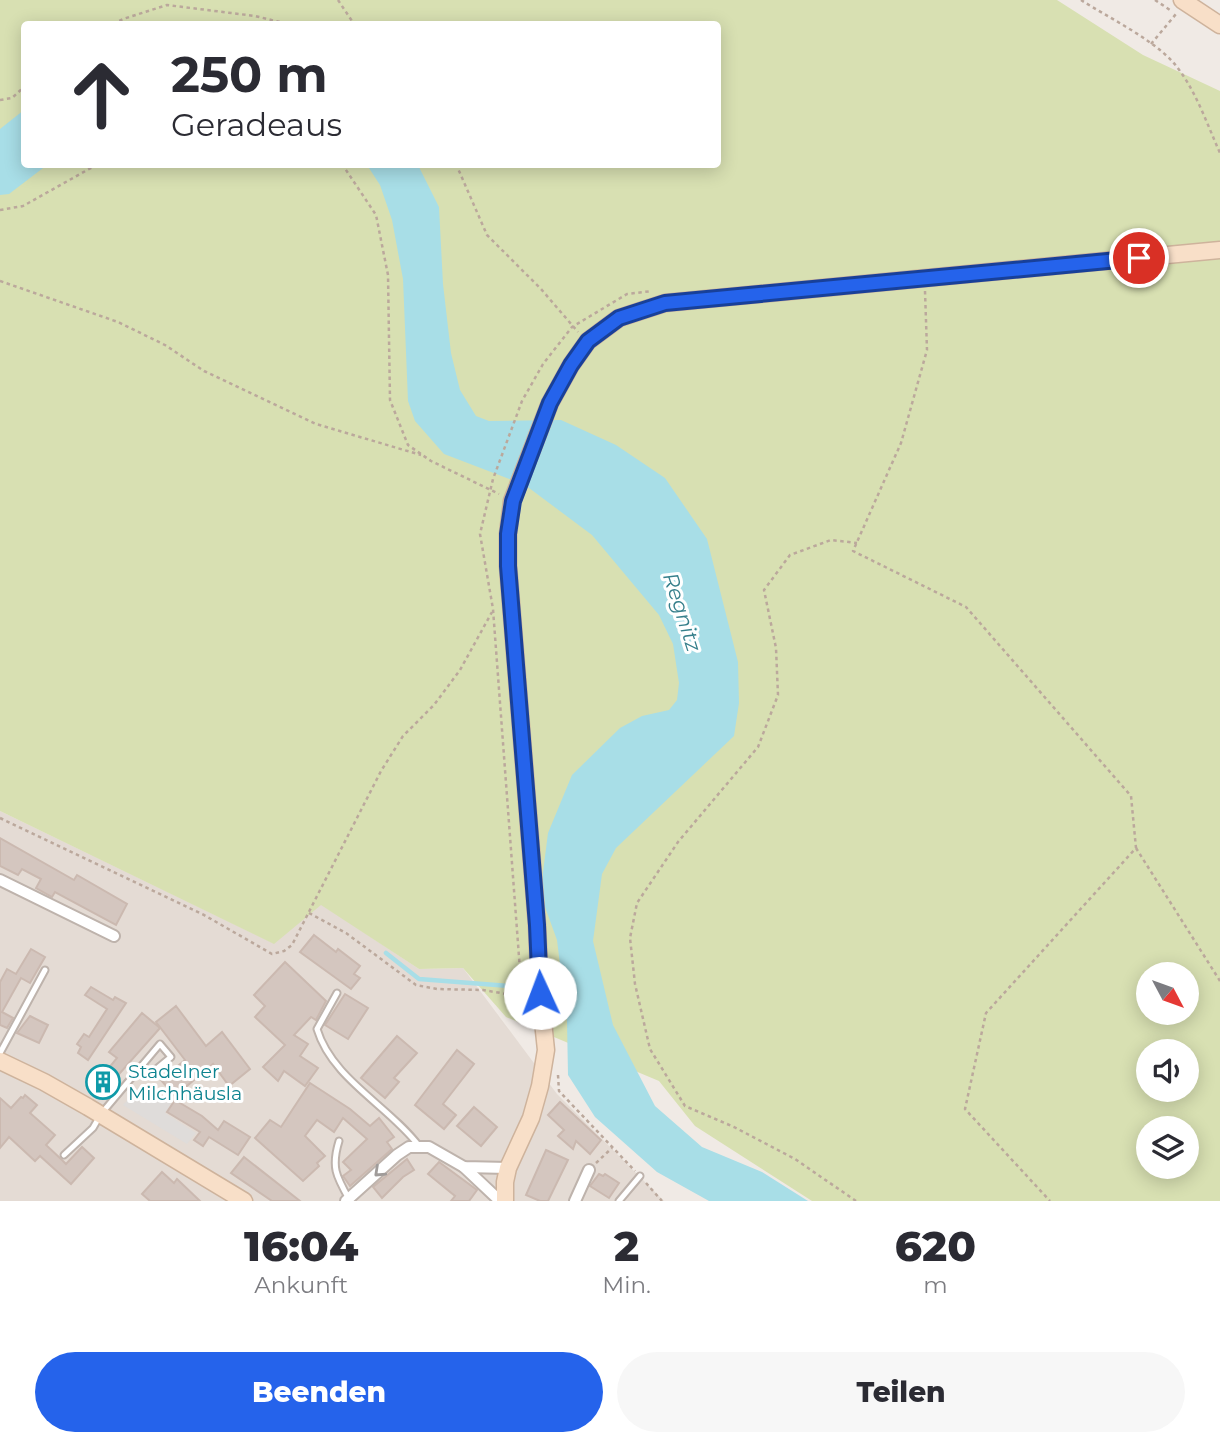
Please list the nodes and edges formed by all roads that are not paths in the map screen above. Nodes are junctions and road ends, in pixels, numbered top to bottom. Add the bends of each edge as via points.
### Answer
1 (1179, 7) edge
2 (1220, 24) edge
3 (1220, 250) edge
4 (0, 880) edge
5 (114, 936) dead end
6 (45, 970) dead end
7 (337, 993) dead end
8 (0, 1053) edge
9 (0, 1061) edge
10 (154, 1071) dead end
11 (101, 1115) junction
12 (339, 1141) dead end
13 (419, 1146) junction
14 (64, 1155) dead end
15 (464, 1167) junction
16 (508, 1168) junction
17 (589, 1170) dead end
18 (640, 1176) dead end
19 (235, 1199) edge
20 (347, 1200) edge
21 (500, 1201) edge
22 (505, 1201) edge
23 (575, 1201) edge
24 (619, 1201) edge

1 - 2 main road
3 - 16 main road via 665,303 619,318 588,341 550,403 513,501 508,534 546,1050 530,1118
4 - 5 street
6 - 8 lane
7 - 13 lane via 317,1029 329,1055
9 - 11 main road
10 - 11 lane via 171,1057 160,1044
11 - 14 lane
11 - 19 main road
12 - 20 lane via 335,1175
13 - 15 street
13 -> 20 street via 397,1155
15 - 16 street
15 - 21 street
16 - 22 main road
17 - 23 street
18 - 24 lane

